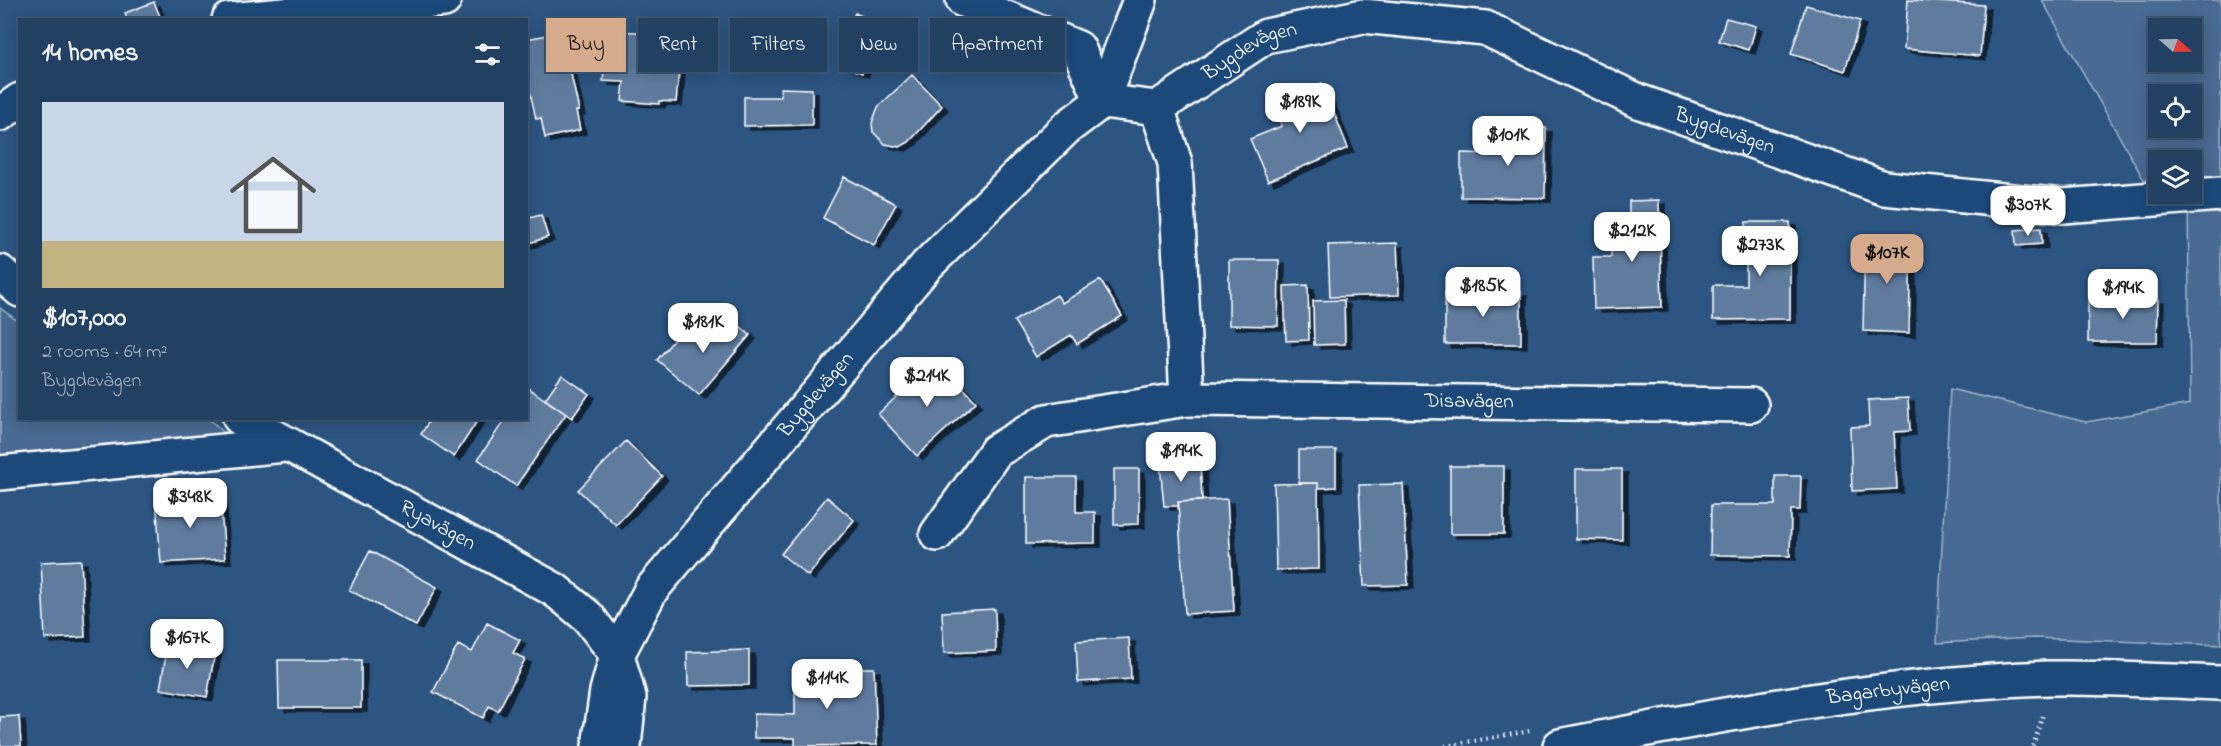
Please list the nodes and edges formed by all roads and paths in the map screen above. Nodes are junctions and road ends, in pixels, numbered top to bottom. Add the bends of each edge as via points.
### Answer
1 (220, 0) edge
2 (444, 0) edge
3 (963, 0) edge
4 (1140, 0) edge
5 (229, 18) edge
6 (240, 18) edge
7 (18, 101) edge
8 (1102, 101) junction
9 (1157, 108) junction
10 (0, 114) edge
11 (2221, 194) edge
12 (0, 272) edge
13 (18, 288) edge
14 (1187, 399) junction
15 (1751, 405) dead end
16 (243, 420) edge
17 (285, 445) junction
18 (0, 472) edge
19 (937, 534) dead end
20 (617, 655) junction
21 (2221, 683) edge
22 (599, 746) edge
23 (624, 746) edge
24 (1560, 746) edge

1 - 5 street
2 - 6 street
3 - 8 street via 1078,48
4 - 8 street
7 - 10 street
8 - 9 street
8 - 20 street, Bygdevägen via 1066,128 927,265 651,590
9 - 11 street, Bygdevägen via 1266,36 1363,16 1485,28 1638,101 1884,188 2063,206
9 - 14 street via 1175,163
12 - 13 street
14 - 15 street, Disavägen
14 - 19 street, Disavägen via 1046,421 996,451
16 - 17 street, Ryavägen
17 - 18 street
17 - 20 street, Ryavägen via 555,590 588,617
20 - 22 street, Bygdevägen
20 - 23 street via 629,697
21 - 24 street, Bagarbyvägen via 2048,678 1912,688 1720,714

